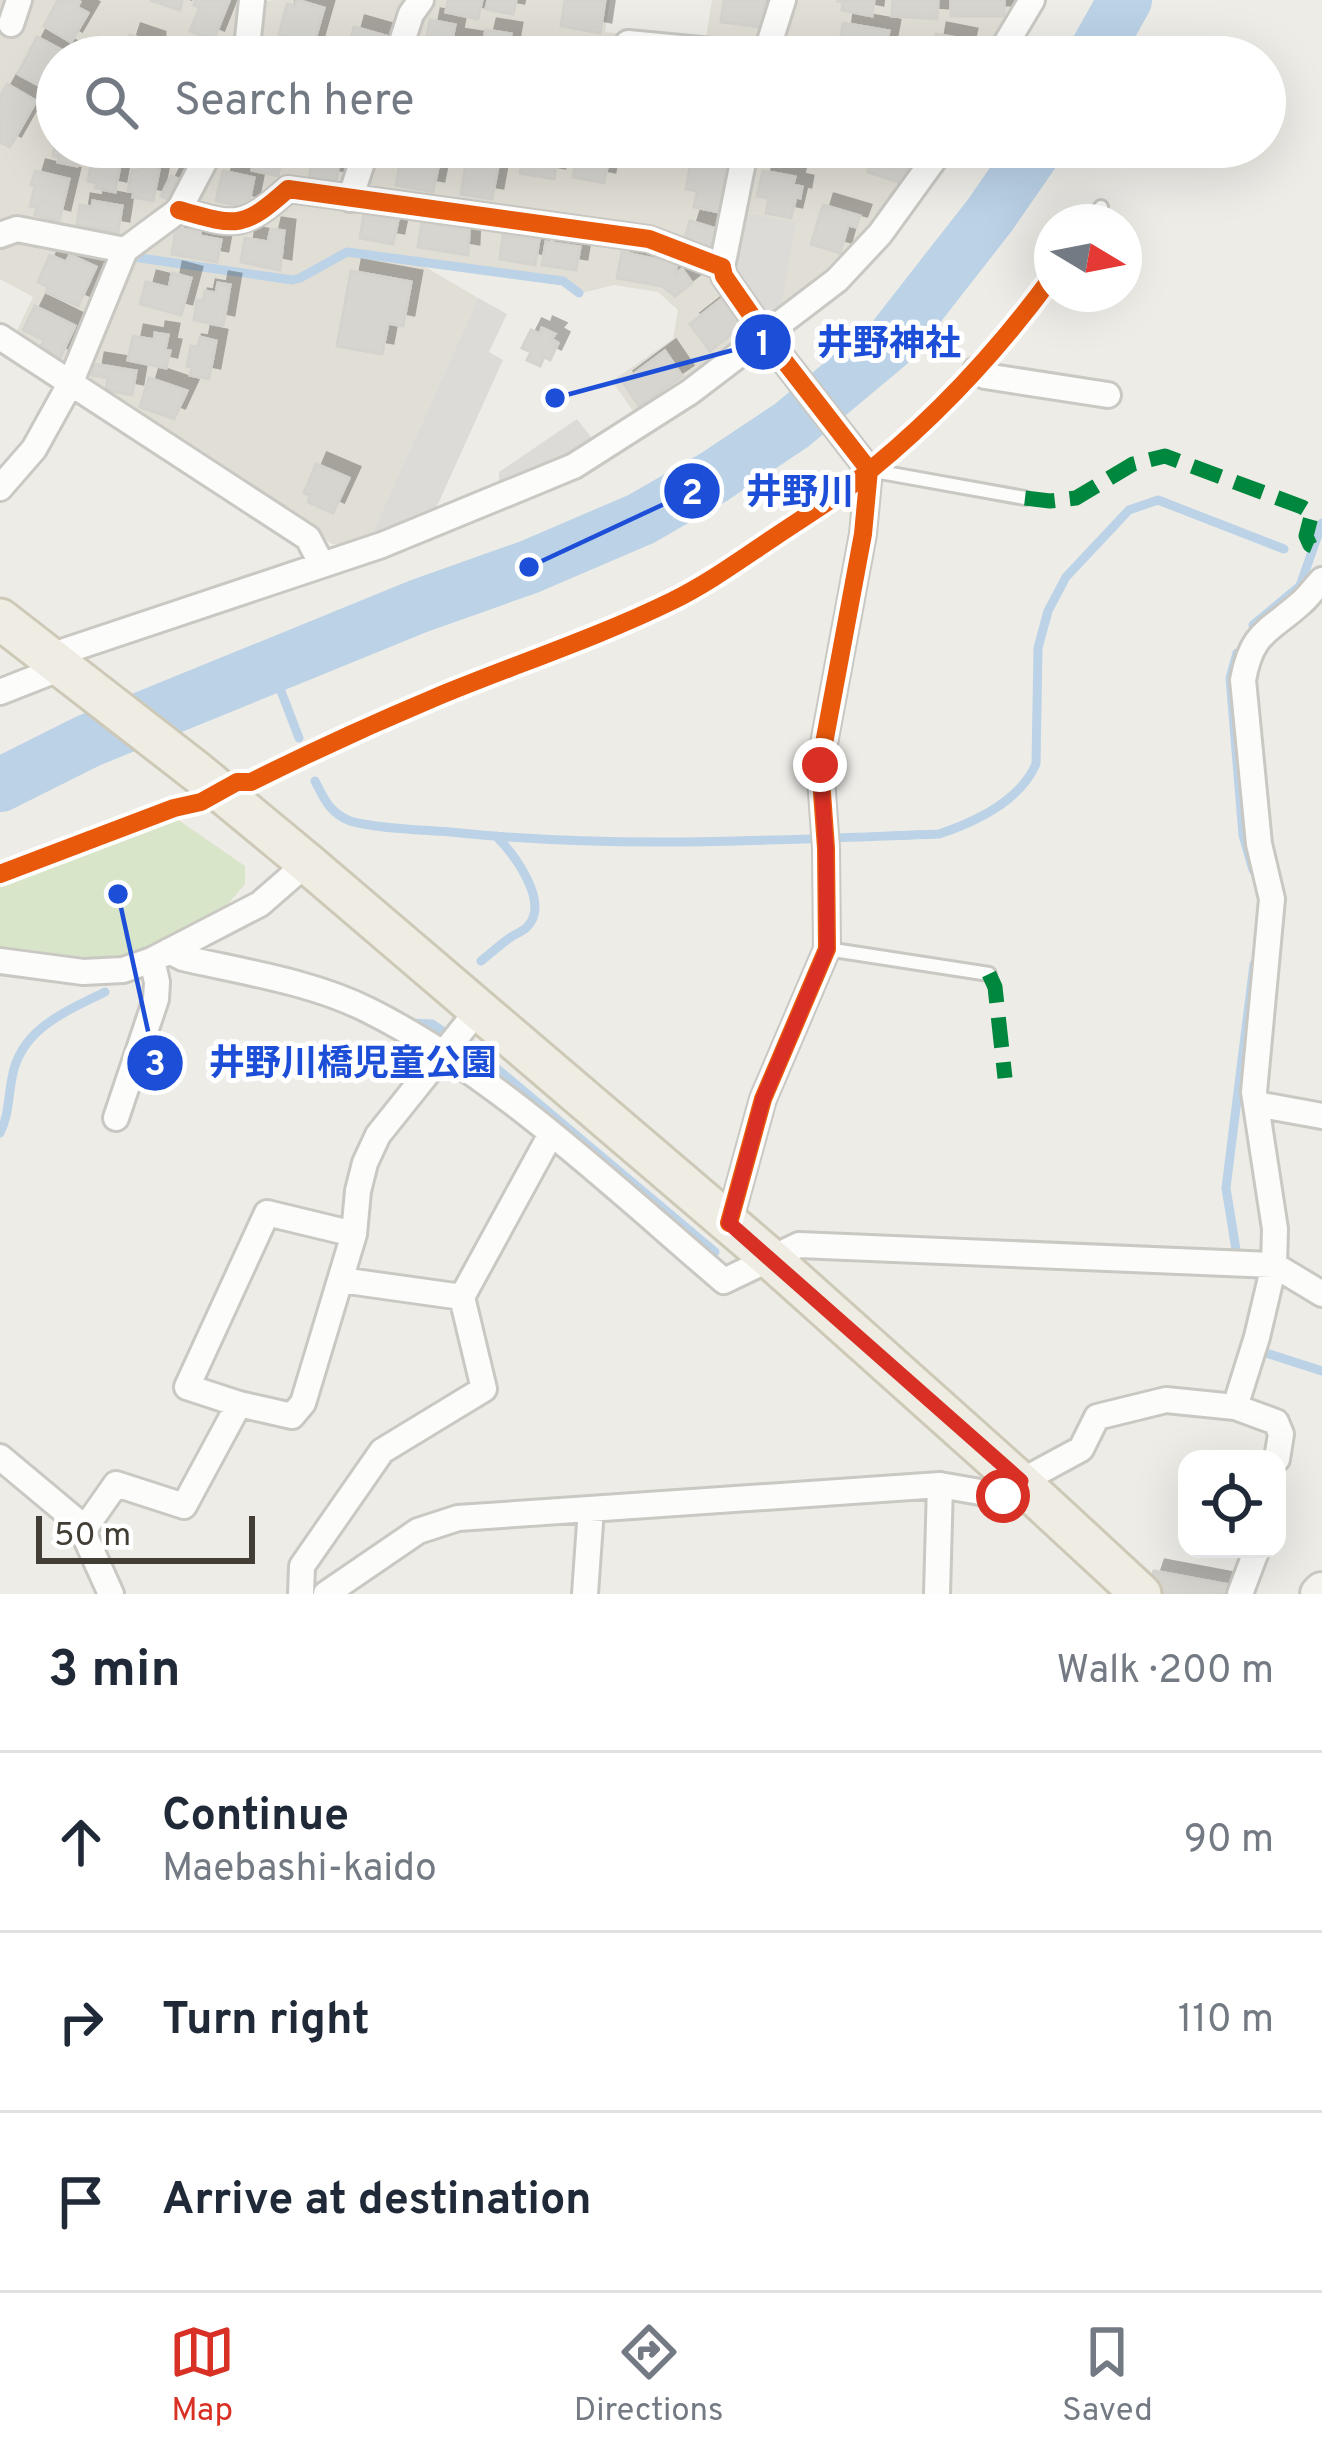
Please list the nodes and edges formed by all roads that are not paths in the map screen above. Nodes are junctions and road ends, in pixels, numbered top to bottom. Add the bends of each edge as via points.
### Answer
1 (252, 0) edge
2 (421, 0) edge
3 (783, 0) edge
4 (1032, 0) edge
5 (248, 36) edge
6 (404, 36) edge
7 (772, 36) edge
8 (1011, 36) edge
9 (201, 168) edge
10 (361, 168) edge
11 (742, 168) edge
12 (928, 168) edge
13 (350, 199) junction
14 (179, 210) junction
15 (0, 236) edge
16 (125, 250) junction
17 (722, 267) junction
18 (1034, 301) edge
19 (0, 337) edge
20 (769, 340) junction
21 (976, 370) junction
22 (70, 384) junction
23 (1108, 395) dead end
24 (867, 467) junction
25 (0, 488) edge
26 (1025, 498) dead end
27 (322, 565) junction
28 (1322, 580) edge
29 (675, 600) dead end
30 (0, 619) edge
31 (59, 666) junction
32 (0, 692) edge
33 (233, 802) junction
34 (307, 862) junction
35 (827, 949) junction
36 (160, 955) junction
37 (0, 961) edge
38 (988, 974) dead end
39 (478, 1010) junction
40 (441, 1053) junction
41 (1256, 1104) junction
42 (1322, 1116) edge
43 (116, 1118) dead end
44 (551, 1134) junction
45 (729, 1223) junction
46 (354, 1234) junction
47 (772, 1260) junction
48 (1274, 1265) junction
49 (341, 1280) junction
50 (1322, 1294) edge
51 (462, 1297) junction
52 (239, 1404) junction
53 (1235, 1407) junction
54 (1278, 1450) edge
55 (0, 1457) edge
56 (1021, 1481) junction
57 (940, 1485) junction
58 (591, 1509) junction
59 (83, 1532) junction
60 (1254, 1558) edge
61 (111, 1594) edge
62 (301, 1594) edge
63 (326, 1594) edge
64 (585, 1594) edge
65 (937, 1594) edge
66 (1141, 1594) edge
67 (1240, 1594) edge

1 - 5 street
2 - 6 street
3 - 7 street
4 - 8 street
9 - 14 street
10 - 13 street
11 - 17 street
12 - 20 street via 837,280
13 - 14 street via 288,189 267,208 228,223
13 - 17 street via 649,238
14 - 16 street
15 - 16 street via 16,229
16 - 22 street
17 - 20 street
18 - 21 lane
19 - 22 street
20 - 24 street
20 - 27 street via 574,466
21 - 23 street
21 - 24 lane
22 - 25 street
22 - 27 street via 308,538
24 - 26 lane
24 - 35 street via 820,765
27 - 31 street
28 - 41 street via 1254,644 1243,680 1258,844 1272,899
29 - 33 lane via 342,737 251,782
30 - 31 main road
31 - 32 street
31 - 33 main road
33 - 34 main road
34 - 36 street via 260,904
34 - 39 main road
35 - 38 lane
35 - 45 street via 763,1099
36 - 37 street via 123,970 83,972
36 - 40 street via 324,993
36 - 43 street via 156,999
39 - 40 street
39 - 45 main road
40 - 44 street
40 - 46 street via 378,1135 358,1191
41 - 42 street
41 - 48 street
44 - 47 street via 724,1281
44 - 51 street
45 - 47 main road
46 - 49 street
46 - 52 street via 267,1214 187,1387
47 - 48 street via 799,1245
47 - 56 main road
48 - 50 street
48 - 53 street
49 - 51 street
49 - 52 street via 303,1403 292,1416
51 - 62 street via 484,1389 382,1451 302,1566
52 - 59 street via 184,1506 116,1484
53 - 54 street via 1276,1422
53 - 56 street via 1166,1400 1096,1417 1082,1449
55 - 59 street
56 - 57 street via 1003,1496
56 - 66 main road
57 - 58 street
57 - 65 street
58 - 63 street via 458,1518 418,1531
58 - 64 street
59 - 61 street
60 - 67 street

